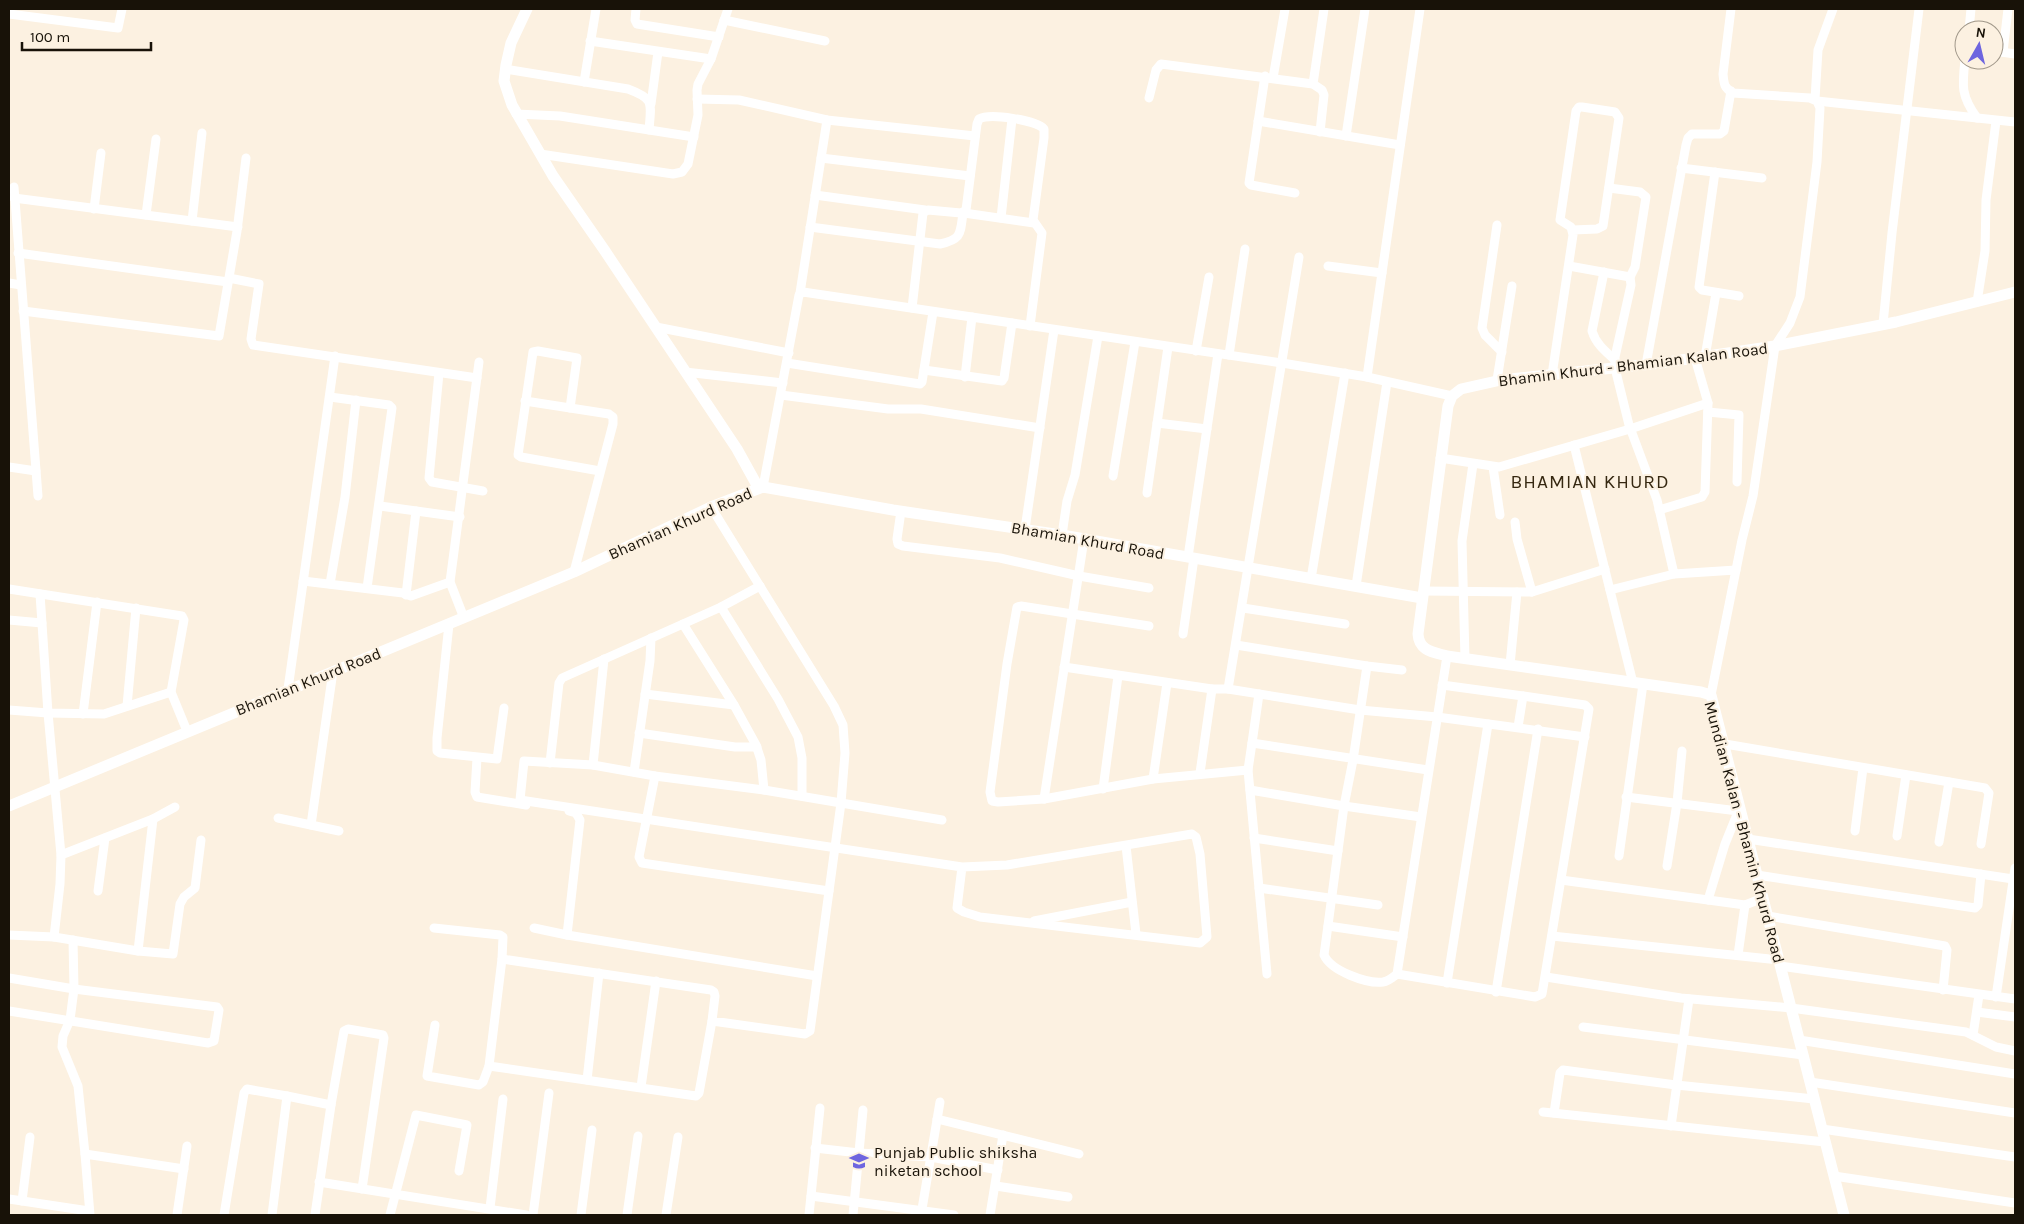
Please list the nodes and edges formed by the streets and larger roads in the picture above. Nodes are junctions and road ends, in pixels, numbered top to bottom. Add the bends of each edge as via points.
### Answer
1 (122, 9) edge
2 (527, 9) edge
3 (596, 9) edge
4 (636, 9) edge
5 (728, 9) edge
6 (1285, 9) edge
7 (1324, 9) edge
8 (1365, 9) edge
9 (1420, 9) edge
10 (1731, 9) edge
11 (1833, 9) edge
12 (1919, 9) edge
13 (2008, 9) edge
14 (9, 14) edge
15 (724, 20) junction
16 (2004, 28) edge
17 (718, 37) junction
18 (590, 41) junction
19 (826, 41) dead end
20 (658, 52) junction
21 (710, 60) junction
22 (505, 69) junction
23 (1964, 70) edge
24 (1269, 77) junction
25 (584, 82) junction
26 (1313, 84) junction
27 (1731, 91) junction
28 (1150, 98) dead end
29 (697, 99) junction
30 (1816, 100) junction
31 (651, 104) junction
32 (1906, 111) junction
33 (516, 114) junction
34 (1977, 118) junction
35 (827, 120) junction
36 (1012, 120) junction
37 (1258, 121) junction
38 (1996, 121) junction
39 (2015, 122) edge
40 (649, 130) junction
41 (1320, 132) junction
42 (202, 133) dead end
43 (975, 136) junction
44 (1346, 136) junction
45 (694, 137) junction
46 (156, 139) dead end
47 (1400, 145) junction
48 (101, 153) dead end
49 (540, 154) junction
50 (246, 158) dead end
51 (821, 158) junction
52 (1681, 168) junction
53 (1715, 172) junction
54 (970, 176) junction
55 (1762, 178) dead end
56 (14, 187) dead end
57 (1609, 188) junction
58 (1296, 193) dead end
59 (816, 195) junction
60 (14, 198) junction
61 (94, 209) junction
62 (925, 210) junction
63 (963, 213) junction
64 (146, 215) junction
65 (1000, 218) junction
66 (192, 221) junction
67 (1034, 223) junction
68 (1497, 224) dead end
69 (238, 227) junction
70 (810, 227) junction
71 (1573, 230) junction
72 (920, 243) junction
73 (1245, 249) dead end
74 (18, 253) junction
75 (1299, 257) dead end
76 (1328, 266) dead end
77 (1569, 266) junction
78 (1604, 272) junction
79 (1382, 273) junction
80 (1208, 277) dead end
81 (1630, 277) junction
82 (228, 280) junction
83 (9, 283) edge
84 (21, 285) junction
85 (1512, 286) dead end
86 (2015, 292) edge
87 (800, 293) junction
88 (1716, 293) junction
89 (1739, 296) dead end
90 (1977, 302) junction
91 (912, 308) junction
92 (23, 311) junction
93 (933, 312) junction
94 (972, 317) junction
95 (1012, 323) junction
96 (1883, 324) junction
97 (656, 326) junction
98 (1030, 326) junction
99 (1054, 330) junction
100 (1098, 336) junction
101 (1136, 342) junction
102 (1168, 346) junction
103 (1775, 346) junction
104 (1196, 351) junction
105 (1502, 352) junction
106 (789, 353) junction
107 (1218, 354) junction
108 (1229, 355) junction
109 (335, 356) junction
110 (1700, 358) junction
111 (479, 362) dead end
112 (786, 363) junction
113 (1282, 363) junction
114 (1615, 364) junction
115 (1646, 365) junction
116 (924, 370) junction
117 (685, 372) junction
118 (439, 373) junction
119 (1345, 374) junction
120 (1552, 374) junction
121 (965, 376) junction
122 (1367, 377) junction
123 (477, 378) junction
124 (1497, 380) junction
125 (1387, 382) junction
126 (783, 384) junction
127 (781, 395) junction
128 (1452, 396) junction
129 (330, 397) junction
130 (356, 400) junction
131 (525, 401) junction
132 (570, 408) junction
133 (1708, 408) junction
134 (1157, 423) junction
135 (1040, 428) junction
136 (1207, 429) junction
137 (1630, 429) junction
138 (1574, 445) junction
139 (1440, 458) junction
140 (1473, 464) junction
141 (9, 467) edge
142 (1494, 468) junction
143 (36, 471) junction
144 (600, 471) junction
145 (1113, 476) dead end
146 (1737, 482) dead end
147 (760, 487) junction
148 (464, 488) junction
149 (483, 491) dead end
150 (1147, 493) dead end
151 (38, 496) dead end
152 (380, 506) junction
153 (712, 507) junction
154 (1660, 510) junction
155 (416, 511) junction
156 (901, 511) junction
157 (1500, 515) dead end
158 (460, 516) junction
159 (1515, 522) dead end
160 (1025, 529) junction
161 (1062, 535) junction
162 (1084, 539) junction
163 (1191, 558) junction
164 (1249, 568) junction
165 (1605, 569) junction
166 (1736, 570) junction
167 (574, 572) junction
168 (1674, 574) junction
169 (1079, 576) junction
170 (1311, 579) junction
171 (302, 581) junction
172 (450, 582) junction
173 (330, 584) junction
174 (760, 586) junction
175 (1356, 586) junction
176 (367, 588) junction
177 (1149, 588) dead end
178 (9, 589) edge
179 (1610, 590) junction
180 (1462, 592) junction
181 (1517, 592) junction
182 (1532, 592) junction
183 (40, 594) junction
184 (1423, 594) junction
185 (406, 595) junction
186 (97, 602) junction
187 (721, 607) junction
188 (136, 608) junction
189 (1242, 608) junction
190 (1072, 614) junction
191 (464, 618) junction
192 (9, 620) edge
193 (42, 623) junction
194 (449, 624) junction
195 (683, 624) junction
196 (1345, 624) dead end
197 (1149, 626) dead end
198 (1183, 634) dead end
199 (651, 638) junction
200 (1236, 645) junction
201 (1448, 656) junction
202 (604, 659) junction
203 (1465, 659) junction
204 (1510, 665) junction
205 (1368, 666) junction
206 (1064, 667) junction
207 (1402, 670) dead end
208 (333, 671) junction
209 (1118, 676) junction
210 (1167, 683) junction
211 (1638, 684) junction
212 (1442, 685) junction
213 (288, 689) junction
214 (1228, 689) junction
215 (1212, 690) junction
216 (171, 692) junction
217 (646, 694) junction
218 (1259, 694) junction
219 (1711, 694) junction
220 (1522, 696) junction
221 (734, 705) junction
222 (127, 706) junction
223 (504, 708) dead end
224 (9, 710) edge
225 (1360, 710) junction
226 (48, 713) junction
227 (83, 714) junction
228 (1437, 717) junction
229 (1488, 724) junction
230 (1518, 727) junction
231 (1538, 730) junction
232 (187, 731) junction
233 (639, 734) junction
234 (1585, 737) junction
235 (1252, 743) junction
236 (1725, 744) junction
237 (757, 747) junction
238 (1682, 751) dead end
239 (476, 758) junction
240 (1354, 760) junction
241 (550, 763) junction
242 (593, 765) junction
243 (1863, 768) junction
244 (1248, 770) junction
245 (1428, 770) junction
246 (634, 772) junction
247 (1200, 773) junction
248 (1906, 775) junction
249 (655, 776) junction
250 (1153, 779) junction
251 (1949, 782) junction
252 (54, 787) junction
253 (1103, 789) junction
254 (764, 790) junction
255 (1250, 790) junction
256 (802, 796) junction
257 (1626, 797) junction
258 (1044, 799) junction
259 (841, 803) junction
260 (1677, 803) junction
261 (9, 806) edge
262 (1344, 806) junction
263 (175, 807) dead end
264 (1739, 809) junction
265 (1421, 816) junction
266 (278, 818) dead end
267 (154, 819) junction
268 (646, 820) junction
269 (942, 820) dead end
270 (310, 825) junction
271 (339, 831) dead end
272 (1855, 831) dead end
273 (1897, 836) dead end
274 (105, 838) junction
275 (1254, 838) junction
276 (201, 840) dead end
277 (1748, 840) junction
278 (1939, 842) dead end
279 (1981, 844) dead end
280 (1126, 846) junction
281 (835, 847) junction
282 (1338, 851) junction
283 (60, 855) junction
284 (1619, 856) dead end
285 (1668, 866) dead end
286 (962, 868) junction
287 (2015, 868) edge
288 (1981, 874) junction
289 (1757, 875) junction
290 (2013, 879) junction
291 (1562, 880) junction
292 (1259, 888) junction
293 (98, 891) dead end
294 (828, 891) junction
295 (1332, 898) junction
296 (1763, 898) junction
297 (1708, 900) junction
298 (1132, 902) junction
299 (1378, 905) dead end
300 (1745, 905) junction
301 (1768, 916) junction
302 (1027, 922) junction
303 (1328, 926) junction
304 (434, 928) dead end
305 (534, 928) dead end
306 (1136, 934) junction
307 (9, 935) edge
308 (567, 935) junction
309 (1552, 936) junction
310 (54, 937) junction
311 (1403, 937) junction
312 (73, 940) junction
313 (138, 951) junction
314 (1738, 955) junction
315 (502, 959) junction
316 (1779, 963) junction
317 (599, 973) junction
318 (1267, 974) dead end
319 (1397, 974) junction
320 (817, 976) junction
321 (1546, 977) junction
322 (9, 978) edge
323 (656, 981) junction
324 (1447, 983) junction
325 (74, 989) junction
326 (1944, 990) junction
327 (1496, 992) junction
328 (1980, 995) junction
329 (1996, 997) junction
330 (1689, 999) junction
331 (2015, 999) edge
332 (1791, 1008) junction
333 (9, 1011) edge
334 (1977, 1012) junction
335 (2015, 1017) edge
336 (70, 1020) junction
337 (712, 1021) junction
338 (436, 1025) dead end
339 (1583, 1027) dead end
340 (1973, 1035) junction
341 (1799, 1040) junction
342 (1682, 1041) junction
343 (2015, 1051) edge
344 (1803, 1055) junction
345 (489, 1066) junction
346 (2015, 1074) edge
347 (587, 1080) junction
348 (1810, 1082) junction
349 (1676, 1085) junction
350 (641, 1087) junction
351 (549, 1093) dead end
352 (287, 1096) junction
353 (503, 1099) dead end
354 (1814, 1099) junction
355 (940, 1102) dead end
356 (331, 1105) junction
357 (820, 1108) dead end
358 (863, 1110) dead end
359 (1542, 1112) dead end
360 (1554, 1113) junction
361 (2015, 1113) edge
362 (937, 1119) junction
363 (1671, 1126) junction
364 (1822, 1129) junction
365 (592, 1130) dead end
366 (1003, 1135) junction
367 (30, 1136) dead end
368 (638, 1136) dead end
369 (678, 1137) dead end
370 (1825, 1142) junction
371 (188, 1146) dead end
372 (815, 1148) junction
373 (859, 1153) junction
374 (85, 1154) junction
375 (1080, 1154) dead end
376 (931, 1157) junction
377 (2015, 1157) edge
378 (184, 1169) junction
379 (459, 1170) dead end
380 (998, 1170) junction
381 (1834, 1176) junction
382 (319, 1182) junction
383 (996, 1186) junction
384 (362, 1188) junction
385 (395, 1194) junction
386 (811, 1196) junction
387 (1068, 1197) dead end
388 (9, 1199) edge
389 (22, 1201) junction
390 (854, 1202) junction
391 (2015, 1203) edge
392 (490, 1208) junction
393 (921, 1213) edge
394 (90, 1214) edge
395 (177, 1215) edge
396 (224, 1215) edge
397 (272, 1215) edge
398 (315, 1215) edge
399 (390, 1215) edge
400 (526, 1215) edge
401 (533, 1215) edge
402 (581, 1215) edge
403 (627, 1215) edge
404 (666, 1215) edge
405 (809, 1215) edge
406 (853, 1215) edge
407 (954, 1215) edge
408 (990, 1215) edge
409 (1844, 1215) edge

1 - 14 street via 117,28
2 - 22 street via 511,43
3 - 18 street
4 - 17 street via 637,24
5 - 15 street
6 - 24 street
7 - 26 street
8 - 44 street
9 - 47 street
10 - 27 street via 1723,74 1724,84
11 - 30 street via 1818,50
12 - 32 street
13 - 16 street
15 - 17 street
15 - 19 street
17 - 21 street
18 - 20 street
18 - 25 street
20 - 21 street
20 - 31 street
21 - 29 street via 698,84
22 - 25 street
22 - 33 street via 506,92
23 - 34 street via 1965,100
24 - 26 street
24 - 28 street via 1161,64 1156,70
24 - 37 street
25 - 31 street via 628,88
26 - 41 street via 1324,95
27 - 30 street
27 - 52 street via 1724,131 1720,134 1692,134 1688,138
29 - 35 street via 739,100
29 - 45 street
30 - 32 street
30 - 103 street via 1820,108 1817,162 1802,284 1796,310
31 - 40 street
32 - 34 street
32 - 96 street
33 - 40 street via 560,116
33 - 49 street
34 - 38 street
35 - 43 street
35 - 51 street
36 - 43 street via 979,119
36 - 65 street
36 - 67 street via 1035,123 1044,129
37 - 41 street
37 - 58 street via 1249,183
38 - 39 street
38 - 90 street
40 - 45 street
41 - 44 street
42 - 66 street
43 - 54 street
44 - 47 street
45 - 49 street via 686,167 678,174
46 - 64 street
47 - 79 street
48 - 61 street
49 - 97 street
50 - 69 street
51 - 54 street
51 - 59 street
52 - 53 street
52 - 115 street
53 - 55 street
53 - 88 street via 1699,287
54 - 63 street
56 - 60 street
57 - 71 street via 1602,226
57 - 71 street via 1618,114 1579,107 1560,220
57 - 81 street via 1640,192 1646,197
59 - 62 street
59 - 70 street
60 - 61 street
60 - 74 street
61 - 64 street
62 - 63 street
62 - 72 street
63 - 65 street
63 - 72 street via 958,236 953,241
64 - 66 street
65 - 67 street
66 - 69 street
67 - 98 street via 1042,233 1042,240
68 - 105 street via 1482,328
69 - 82 street
70 - 72 street
70 - 87 street
71 - 77 street
72 - 91 street
73 - 108 street
74 - 82 street
74 - 84 street
75 - 113 street
76 - 79 street
77 - 78 street
77 - 120 street
78 - 81 street
78 - 114 street via 1592,331
79 - 122 street
80 - 104 street
81 - 114 street
82 - 92 street via 218,337
82 - 109 street via 259,284 250,339 252,344
83 - 84 street
84 - 92 street
85 - 105 street
86 - 90 street, Bhamin Khurd - Bhamian Kalan Road
87 - 91 street
87 - 106 street
88 - 89 street
88 - 110 street
90 - 96 street, Bhamin Khurd - Bhamian Kalan Road
91 - 93 street
92 - 143 street
93 - 94 street
93 - 116 street
94 - 95 street
94 - 121 street
95 - 98 street
95 - 121 street via 1003,380
96 - 103 street, Bhamin Khurd - Bhamian Kalan Road
97 - 106 street
97 - 117 street
98 - 99 street
99 - 100 street
99 - 135 street
100 - 101 street
100 - 161 street
101 - 102 street
101 - 145 street
102 - 104 street
102 - 134 street
103 - 110 street, Bhamin Khurd - Bhamian Kalan Road
103 - 166 street via 1753,496
104 - 107 street
105 - 124 street
106 - 112 street
107 - 108 street
107 - 136 street
108 - 113 street
109 - 118 street
109 - 129 street
110 - 115 street, Bhamin Khurd - Bhamian Kalan Road
110 - 133 street
111 - 123 street
112 - 116 street via 918,385 922,382
112 - 126 street
113 - 119 street
113 - 164 street
114 - 115 street, Bhamin Khurd - Bhamian Kalan Road
114 - 120 street, Bhamin Khurd - Bhamian Kalan Road
114 - 137 street
116 - 121 street
117 - 126 street
117 - 147 street
118 - 123 street
118 - 148 street via 428,477 432,482
119 - 122 street
119 - 170 street
120 - 124 street, Bhamin Khurd - Bhamian Kalan Road
122 - 125 street
123 - 148 street
124 - 128 street, Bhamin Khurd - Bhamian Kalan Road via 1461,389
125 - 128 street
125 - 175 street
126 - 127 street
127 - 135 street via 888,410 921,409
127 - 147 street
128 - 139 street
129 - 130 street
129 - 171 street
130 - 152 street via 392,409
130 - 173 street
131 - 132 street
131 - 132 street via 533,352 576,357
131 - 144 street via 518,456
132 - 144 street via 613,417
133 - 137 street
133 - 146 street via 1739,415
133 - 154 street via 1704,495
134 - 136 street
134 - 150 street
135 - 160 street
136 - 163 street
137 - 138 street
137 - 154 street
138 - 142 street
138 - 165 street
139 - 140 street
139 - 184 street
140 - 142 street
140 - 180 street via 1462,541
141 - 143 street
142 - 157 street
143 - 151 street
144 - 167 street
147 - 153 street, Bhamian Khurd Road
147 - 156 street, Bhamian Khurd Road
148 - 149 street
148 - 158 street
152 - 155 street
152 - 176 street
153 - 167 street, Bhamian Khurd Road
153 - 174 street
154 - 168 street
155 - 158 street
155 - 185 street
156 - 160 street, Bhamian Khurd Road
156 - 169 street via 897,540 900,545 1000,558
158 - 172 street
159 - 182 street via 1516,539
160 - 161 street, Bhamian Khurd Road
161 - 162 street, Bhamian Khurd Road
162 - 163 street, Bhamian Khurd Road
162 - 169 street
163 - 164 street, Bhamian Khurd Road
163 - 198 street
164 - 170 street, Bhamian Khurd Road
164 - 189 street
165 - 179 street
165 - 182 street
166 - 168 street
166 - 219 street
167 - 191 street, Bhamian Khurd Road
168 - 179 street
169 - 177 street
169 - 190 street
170 - 175 street, Bhamian Khurd Road
171 - 173 street
171 - 213 street
172 - 185 street via 417,595
172 - 191 street
173 - 176 street
174 - 187 street
174 - 259 street via 843,725 845,753
175 - 184 street, Bhamian Khurd Road
176 - 185 street
178 - 183 street
179 - 211 street
180 - 181 street
180 - 184 street
180 - 203 street
181 - 182 street
181 - 204 street
183 - 186 street
183 - 193 street
184 - 201 street, Mundian Kalan - Bhamin Khurd Road via 1418,641 1428,651
186 - 188 street
186 - 227 street
187 - 195 street
187 - 256 street via 798,737 802,758
188 - 216 street via 183,617
188 - 222 street
189 - 196 street
189 - 200 street
190 - 197 street
190 - 206 street
190 - 258 street via 1019,606 1007,664 990,797 998,802
191 - 194 street, Bhamian Khurd Road
192 - 193 street
193 - 226 street
194 - 208 street, Bhamian Khurd Road
194 - 239 street via 436,748 440,753
195 - 199 street
195 - 221 street
199 - 202 street
199 - 217 street
200 - 205 street
200 - 214 street
201 - 203 street, Mundian Kalan - Bhamin Khurd Road
201 - 212 street
202 - 241 street via 560,681
202 - 242 street
203 - 204 street, Mundian Kalan - Bhamin Khurd Road
204 - 211 street, Mundian Kalan - Bhamin Khurd Road
205 - 207 street
205 - 225 street
206 - 209 street
206 - 258 street
208 - 213 street, Bhamian Khurd Road
208 - 270 street
209 - 210 street
209 - 253 street
210 - 215 street
210 - 250 street
211 - 219 street, Mundian Kalan - Bhamin Khurd Road
211 - 257 street
212 - 220 street
212 - 228 street
213 - 232 street, Bhamian Khurd Road
214 - 215 street
214 - 218 street
215 - 247 street
216 - 222 street
216 - 232 street
217 - 221 street
217 - 233 street
218 - 225 street
218 - 235 street
219 - 236 street, Mundian Kalan - Bhamin Khurd Road
220 - 230 street
220 - 234 street via 1587,706
221 - 237 street
222 - 227 street via 104,714
223 - 239 street via 498,758
224 - 226 street
225 - 228 street
225 - 240 street
226 - 227 street
226 - 252 street
228 - 229 street
228 - 245 street
229 - 230 street
229 - 324 street
230 - 231 street
231 - 234 street
231 - 327 street
232 - 252 street, Bhamian Khurd Road
233 - 237 street
233 - 246 street
234 - 291 street
235 - 240 street
235 - 244 street
236 - 243 street
236 - 264 street, Mundian Kalan - Bhamin Khurd Road
237 - 254 street
238 - 260 street
239 - 308 street via 479,799 571,811 579,816
240 - 245 street
240 - 262 street
241 - 242 street
241 - 268 street via 524,761 520,800
242 - 246 street
243 - 248 street
243 - 272 street
244 - 247 street
244 - 255 street
245 - 265 street
246 - 249 street
247 - 250 street
248 - 251 street
248 - 273 street
249 - 254 street
249 - 268 street
250 - 253 street
251 - 278 street
251 - 279 street via 1989,791
252 - 261 street, Bhamian Khurd Road
252 - 283 street
253 - 258 street
254 - 256 street
255 - 262 street
255 - 275 street
256 - 259 street
257 - 260 street
257 - 284 street
259 - 269 street
259 - 281 street
260 - 264 street
260 - 285 street
262 - 265 street
262 - 282 street
263 - 267 street
264 - 277 street, Mundian Kalan - Bhamin Khurd Road
264 - 297 street
265 - 311 street
266 - 270 street
267 - 274 street
267 - 313 street
268 - 281 street
268 - 294 street via 639,857 642,863
270 - 271 street
274 - 283 street
274 - 293 street
275 - 282 street
275 - 292 street
276 - 313 street via 194,890 180,904 174,953
277 - 288 street
277 - 289 street, Mundian Kalan - Bhamin Khurd Road
280 - 286 street via 1007,865
280 - 298 street
280 - 306 street via 1192,834 1196,837 1200,854 1206,939 1200,943
281 - 286 street
281 - 294 street
282 - 295 street
283 - 310 street
286 - 302 street via 958,909 980,917
287 - 290 street
288 - 289 street via 1975,908
288 - 290 street
289 - 296 street, Mundian Kalan - Bhamin Khurd Road
290 - 329 street
291 - 297 street
291 - 309 street
292 - 295 street
292 - 318 street
294 - 320 street
295 - 299 street
295 - 303 street
296 - 300 street
296 - 301 street, Mundian Kalan - Bhamin Khurd Road
297 - 300 street
298 - 302 street
298 - 306 street
300 - 314 street
301 - 316 street, Mundian Kalan - Bhamin Khurd Road
301 - 326 street via 1944,946 1947,950
302 - 306 street
303 - 311 street
303 - 319 street via 1324,955 1336,968 1371,981 1384,982
304 - 315 street via 500,935 503,940
305 - 308 street
307 - 310 street
308 - 320 street
309 - 314 street
309 - 321 street
310 - 312 street
311 - 319 street
312 - 313 street
312 - 325 street
314 - 316 street
315 - 317 street
315 - 345 street
316 - 326 street
316 - 332 street, Mundian Kalan - Bhamin Khurd Road
317 - 323 street
317 - 347 street
319 - 324 street
320 - 337 street via 807,1034
321 - 327 street via 1540,996
321 - 330 street
322 - 325 street
323 - 337 street via 713,991
323 - 350 street
324 - 327 street
325 - 336 street
325 - 336 street via 219,1010 214,1041 208,1043
326 - 328 street
328 - 329 street
328 - 334 street
329 - 331 street
330 - 332 street
330 - 342 street
332 - 340 street
332 - 341 street, Mundian Kalan - Bhamin Khurd Road
333 - 336 street
334 - 335 street
334 - 340 street
336 - 374 street via 62,1047 78,1086
337 - 350 street via 698,1096
338 - 345 street via 427,1076 479,1085
339 - 342 street
340 - 343 street via 1996,1047
341 - 344 street, Mundian Kalan - Bhamin Khurd Road
341 - 346 street
342 - 344 street
342 - 349 street
344 - 348 street, Mundian Kalan - Bhamin Khurd Road
345 - 347 street
347 - 350 street
348 - 354 street, Mundian Kalan - Bhamin Khurd Road
348 - 361 street
349 - 354 street
349 - 360 street via 1563,1070
349 - 363 street
351 - 401 street
352 - 356 street
352 - 396 street via 244,1091
352 - 397 street
353 - 392 street
354 - 364 street, Mundian Kalan - Bhamin Khurd Road
355 - 362 street
356 - 382 street
356 - 384 street via 344,1031 383,1035
357 - 372 street
358 - 373 street
359 - 360 street
360 - 363 street
362 - 366 street
362 - 376 street
363 - 370 street
364 - 370 street, Mundian Kalan - Bhamin Khurd Road
364 - 377 street
365 - 402 street
366 - 375 street
366 - 380 street
367 - 389 street
368 - 403 street
369 - 404 street
370 - 381 street, Mundian Kalan - Bhamin Khurd Road
371 - 378 street
372 - 373 street
372 - 386 street
373 - 376 street
373 - 390 street
374 - 378 street
374 - 394 street
376 - 380 street
376 - 393 street
378 - 395 street
379 - 385 street via 467,1125 416,1116
380 - 383 street
381 - 391 street
381 - 409 street, Mundian Kalan - Bhamin Khurd Road
382 - 384 street
382 - 398 street
383 - 387 street
383 - 408 street
384 - 385 street
385 - 392 street
385 - 399 street
386 - 390 street
386 - 405 street
388 - 389 street
389 - 394 street
390 - 393 street
390 - 406 street
392 - 400 street
393 - 407 street

